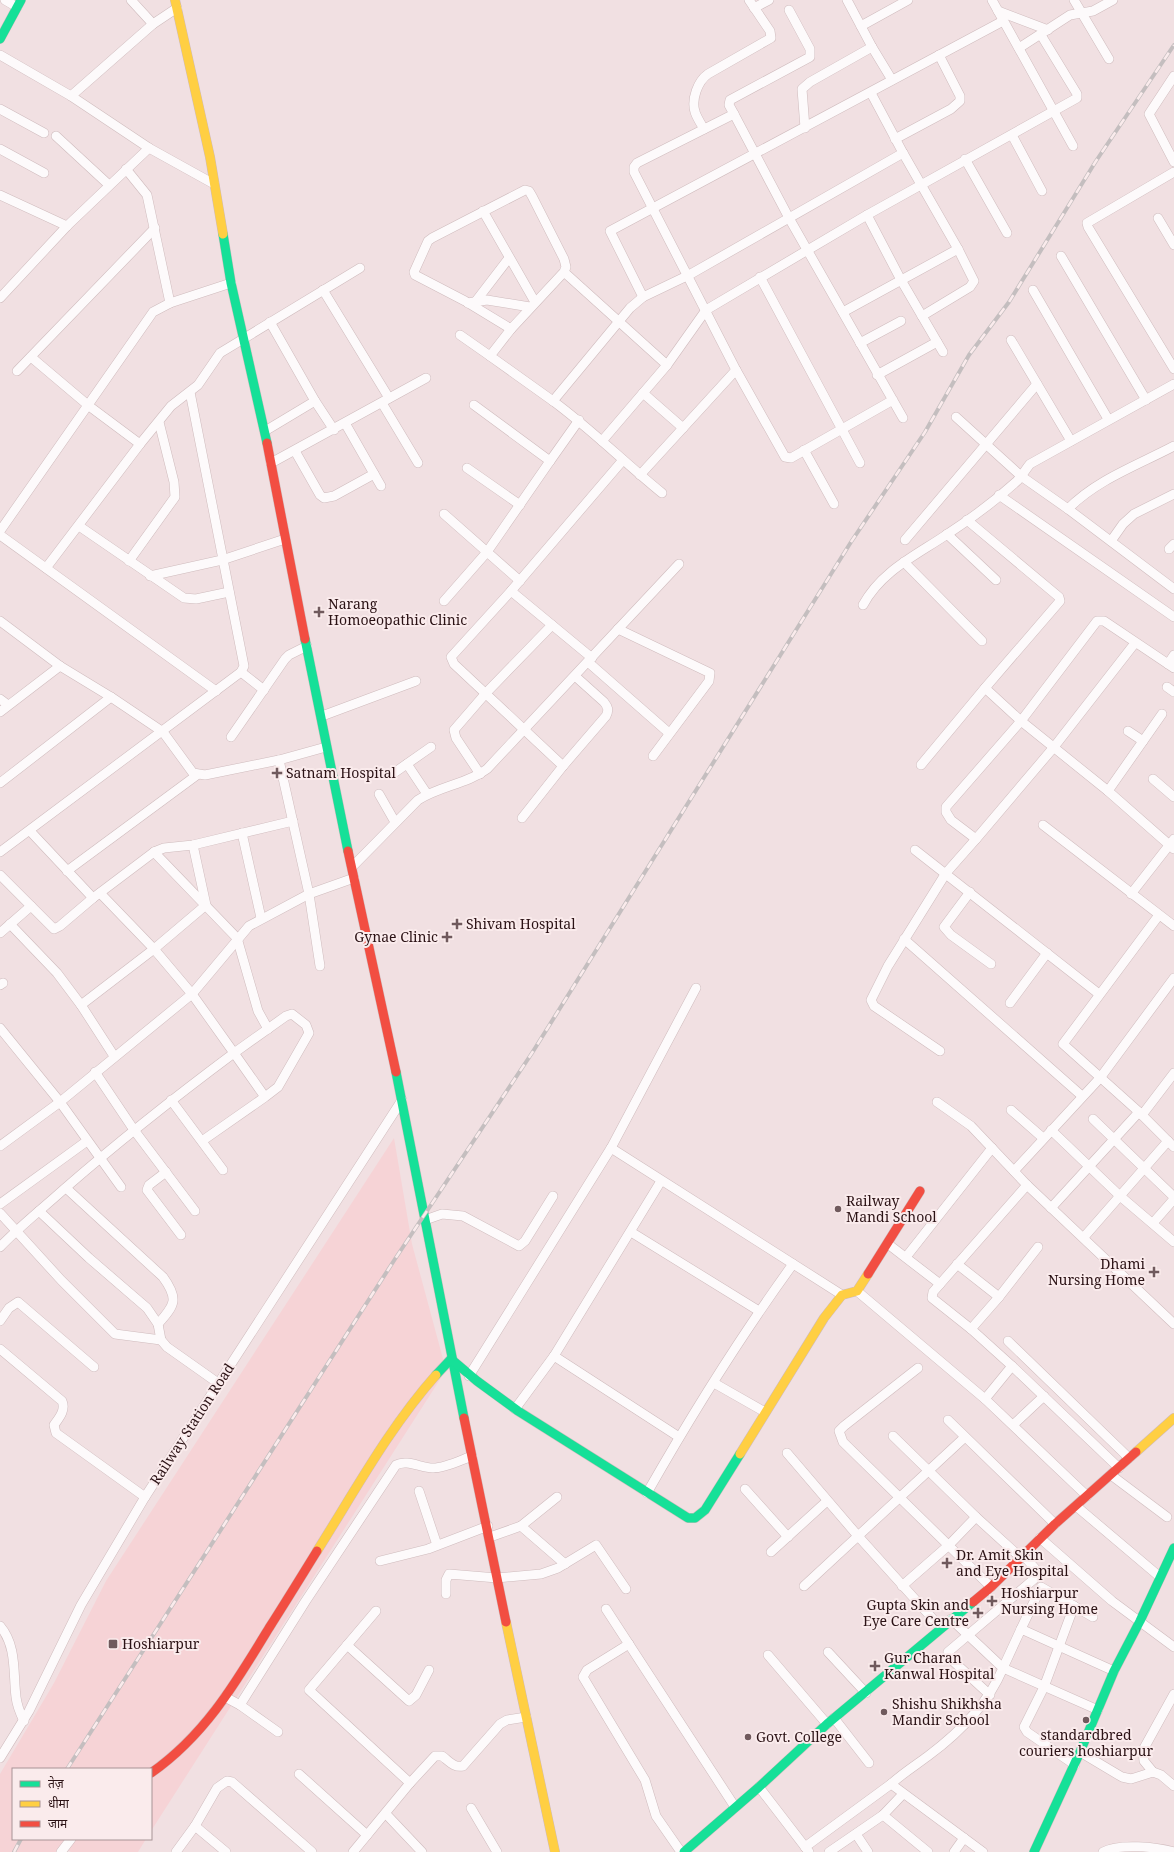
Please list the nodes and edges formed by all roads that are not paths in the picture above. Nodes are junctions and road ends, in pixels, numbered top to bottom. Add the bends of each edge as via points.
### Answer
1 (5, 0) edge
2 (131, 0) edge
3 (769, 0) edge
4 (847, 0) edge
5 (908, 0) edge
6 (992, 0) edge
7 (1074, 0) edge
8 (1113, 0) edge
9 (19, 4) edge
10 (176, 4) edge
11 (752, 4) edge
12 (789, 10) dead end
13 (998, 11) junction
14 (1082, 13) junction
15 (1003, 21) junction
16 (153, 24) junction
17 (861, 26) junction
18 (1045, 32) junction
19 (0, 39) edge
20 (872, 48) junction
21 (1019, 48) junction
22 (0, 55) edge
23 (938, 55) junction
24 (1109, 59) dead end
25 (1174, 76) edge
26 (892, 80) junction
27 (871, 92) junction
28 (71, 96) junction
29 (0, 109) edge
30 (1053, 112) junction
31 (734, 114) junction
32 (805, 128) junction
33 (704, 129) junction
34 (44, 133) dead end
35 (1012, 134) junction
36 (56, 136) dead end
37 (895, 139) junction
38 (1073, 146) dead end
39 (149, 148) junction
40 (0, 149) edge
41 (902, 153) junction
42 (757, 154) junction
43 (965, 160) junction
44 (1174, 162) edge
45 (126, 169) junction
46 (1174, 172) edge
47 (44, 173) dead end
48 (214, 184) junction
49 (109, 185) junction
50 (922, 185) junction
51 (1042, 191) dead end
52 (0, 196) edge
53 (652, 208) junction
54 (483, 211) junction
55 (867, 214) junction
56 (789, 218) junction
57 (1158, 218) dead end
58 (67, 226) junction
59 (155, 228) junction
60 (1007, 233) dead end
61 (1174, 245) edge
62 (958, 249) junction
63 (808, 250) junction
64 (1061, 256) dead end
65 (509, 258) junction
66 (360, 268) dead end
67 (564, 272) junction
68 (689, 275) junction
69 (760, 276) junction
70 (901, 280) junction
71 (231, 283) junction
72 (323, 290) junction
73 (1033, 290) dead end
74 (644, 297) junction
75 (0, 298) edge
76 (472, 302) junction
77 (170, 303) junction
78 (533, 305) junction
79 (706, 310) junction
80 (843, 312) junction
81 (922, 316) junction
82 (900, 321) dead end
83 (270, 322) junction
84 (619, 323) junction
85 (511, 329) junction
86 (460, 335) dead end
87 (244, 337) junction
88 (1011, 340) dead end
89 (937, 342) junction
90 (860, 343) junction
91 (943, 352) dead end
92 (490, 356) junction
93 (31, 357) junction
94 (667, 365) junction
95 (1174, 369) edge
96 (736, 370) junction
97 (17, 371) dead end
98 (877, 374) junction
99 (426, 378) dead end
100 (1037, 384) junction
101 (1174, 384) edge
102 (190, 392) junction
103 (643, 393) junction
104 (315, 400) junction
105 (385, 400) junction
106 (892, 400) junction
107 (1146, 400) junction
108 (553, 401) junction
109 (474, 405) dead end
110 (89, 406) junction
111 (956, 417) dead end
112 (903, 418) dead end
113 (1108, 419) junction
114 (579, 420) junction
115 (159, 422) junction
116 (345, 423) junction
117 (683, 428) junction
118 (842, 428) junction
119 (334, 430) junction
120 (265, 431) junction
121 (602, 441) junction
122 (1071, 441) junction
123 (140, 444) junction
124 (985, 445) junction
125 (1174, 446) edge
126 (804, 450) junction
127 (295, 451) junction
128 (623, 460) junction
129 (550, 461) junction
130 (271, 463) junction
131 (418, 463) dead end
132 (860, 463) dead end
133 (467, 468) dead end
134 (374, 474) junction
135 (640, 475) junction
136 (1021, 476) junction
137 (381, 486) dead end
138 (662, 493) dead end
139 (1174, 494) edge
140 (999, 495) junction
141 (834, 504) dead end
142 (520, 505) junction
143 (1068, 509) junction
144 (444, 514) dead end
145 (967, 520) junction
146 (79, 526) junction
147 (0, 531) edge
148 (947, 534) junction
149 (0, 535) edge
150 (286, 539) junction
151 (905, 540) dead end
152 (1111, 542) junction
153 (487, 552) junction
154 (222, 560) junction
155 (129, 561) junction
156 (904, 562) junction
157 (679, 564) dead end
158 (46, 568) junction
159 (150, 576) junction
160 (996, 580) dead end
161 (520, 581) junction
162 (1174, 589) edge
163 (511, 591) junction
164 (229, 592) junction
165 (444, 602) dead end
166 (863, 605) dead end
167 (1174, 617) edge
168 (0, 621) edge
169 (552, 625) junction
170 (618, 629) junction
171 (982, 641) dead end
172 (1135, 643) junction
173 (307, 646) junction
174 (1174, 655) edge
175 (590, 660) junction
176 (60, 666) junction
177 (1171, 666) edge
178 (241, 672) junction
179 (575, 676) junction
180 (416, 681) dead end
181 (984, 688) junction
182 (264, 690) junction
183 (216, 691) junction
184 (486, 693) junction
185 (111, 697) junction
186 (0, 699) edge
187 (8, 705) junction
188 (0, 712) edge
189 (1162, 714) dead end
190 (322, 716) junction
191 (1021, 721) junction
192 (526, 729) junction
193 (1128, 731) dead end
194 (163, 732) junction
195 (669, 733) junction
196 (231, 737) dead end
197 (1143, 741) junction
198 (431, 746) dead end
199 (326, 747) junction
200 (1054, 747) junction
201 (652, 756) dead end
202 (279, 760) junction
203 (407, 764) junction
204 (921, 764) dead end
205 (563, 766) junction
206 (480, 774) junction
207 (197, 775) junction
208 (391, 775) dead end
209 (1153, 779) dead end
210 (0, 783) edge
211 (1108, 791) junction
212 (379, 794) dead end
213 (427, 794) junction
214 (1174, 797) edge
215 (522, 818) dead end
216 (293, 820) junction
217 (395, 822) junction
218 (1042, 825) dead end
219 (30, 831) junction
220 (242, 833) junction
221 (976, 839) junction
222 (193, 844) junction
223 (1172, 844) edge
224 (915, 850) dead end
225 (0, 852) edge
226 (154, 852) junction
227 (352, 867) junction
228 (67, 870) junction
229 (946, 873) junction
230 (0, 875) edge
231 (354, 878) junction
232 (970, 892) junction
233 (308, 894) junction
234 (1131, 894) junction
235 (96, 895) junction
236 (206, 905) junction
237 (31, 906) junction
238 (1159, 915) junction
239 (261, 918) junction
240 (10, 924) junction
241 (1174, 926) edge
242 (0, 932) edge
243 (237, 938) junction
244 (904, 939) junction
245 (154, 949) junction
246 (1047, 953) junction
247 (991, 964) dead end
248 (320, 966) dead end
249 (1174, 978) edge
250 (696, 988) dead end
251 (192, 994) junction
252 (1099, 994) junction
253 (1010, 1003) dead end
254 (81, 1005) junction
255 (0, 1028) edge
256 (268, 1029) junction
257 (940, 1051) dead end
258 (234, 1053) junction
259 (114, 1056) junction
260 (95, 1072) junction
261 (1174, 1073) edge
262 (1100, 1078) junction
263 (1082, 1096) junction
264 (265, 1097) junction
265 (171, 1100) junction
266 (402, 1100) junction
267 (60, 1102) junction
268 (937, 1102) dead end
269 (1011, 1110) dead end
270 (1140, 1114) junction
271 (1093, 1119) dead end
272 (134, 1130) junction
273 (1051, 1130) junction
274 (1043, 1138) junction
275 (1114, 1140) junction
276 (87, 1141) junction
277 (202, 1141) junction
278 (1171, 1144) edge
279 (0, 1146) edge
280 (611, 1148) junction
281 (992, 1148) junction
282 (100, 1158) junction
283 (1090, 1167) junction
284 (1144, 1169) junction
285 (223, 1170) dead end
286 (1014, 1171) junction
287 (166, 1172) junction
288 (661, 1181) junction
289 (1027, 1185) junction
290 (121, 1187) dead end
291 (66, 1188) junction
292 (920, 1191) dead end
293 (553, 1196) dead end
294 (1120, 1196) junction
295 (1174, 1198) edge
296 (0, 1204) edge
297 (1051, 1208) junction
298 (39, 1211) junction
299 (195, 1211) dead end
300 (0, 1213) edge
301 (425, 1220) junction
302 (1153, 1223) junction
303 (15, 1231) junction
304 (631, 1232) junction
305 (182, 1234) dead end
306 (1084, 1237) junction
307 (1174, 1242) edge
308 (888, 1244) junction
309 (0, 1247) edge
310 (1038, 1248) dead end
311 (906, 1257) junction
312 (793, 1264) junction
313 (957, 1264) junction
314 (940, 1284) junction
315 (857, 1291) junction
316 (842, 1294) junction
317 (999, 1298) junction
318 (759, 1311) junction
319 (0, 1321) edge
320 (158, 1324) junction
321 (1174, 1324) edge
322 (971, 1329) junction
323 (161, 1340) junction
324 (1008, 1341) dead end
325 (0, 1349) edge
326 (554, 1356) junction
327 (451, 1359) junction
328 (1012, 1366) junction
329 (94, 1367) dead end
330 (918, 1368) dead end
331 (469, 1376) junction
332 (218, 1383) junction
333 (714, 1383) junction
334 (1044, 1396) junction
335 (985, 1399) junction
336 (515, 1409) junction
337 (766, 1412) junction
338 (1174, 1418) edge
339 (948, 1420) dead end
340 (1013, 1425) junction
341 (893, 1436) dead end
342 (679, 1437) junction
343 (965, 1437) junction
344 (787, 1453) dead end
345 (472, 1456) junction
346 (1129, 1458) junction
347 (1119, 1468) junction
348 (929, 1470) junction
349 (1112, 1475) junction
350 (745, 1489) dead end
351 (419, 1491) dead end
352 (647, 1493) junction
353 (1087, 1496) junction
354 (145, 1497) junction
355 (557, 1497) dead end
356 (899, 1498) junction
357 (827, 1501) junction
358 (1076, 1506) junction
359 (976, 1517) junction
360 (1167, 1518) dead end
361 (1055, 1524) junction
362 (488, 1526) junction
363 (521, 1526) junction
364 (858, 1536) junction
365 (490, 1537) junction
366 (788, 1537) junction
367 (1040, 1538) junction
368 (437, 1545) junction
369 (949, 1545) junction
370 (1174, 1548) edge
371 (771, 1552) dead end
372 (1022, 1556) junction
373 (380, 1561) dead end
374 (565, 1564) junction
375 (1040, 1574) junction
376 (1160, 1577) junction
377 (497, 1578) junction
378 (804, 1586) dead end
379 (902, 1586) junction
380 (991, 1587) junction
381 (1041, 1587) junction
382 (626, 1589) dead end
383 (446, 1594) dead end
384 (1074, 1606) junction
385 (606, 1609) dead end
386 (376, 1611) dead end
387 (1093, 1617) dead end
388 (951, 1619) junction
389 (1140, 1621) junction
390 (0, 1626) edge
391 (941, 1628) junction
392 (1021, 1629) junction
393 (968, 1635) junction
394 (629, 1644) junction
395 (347, 1645) junction
396 (1174, 1646) edge
397 (1058, 1647) junction
398 (828, 1652) dead end
399 (768, 1655) dead end
400 (1003, 1668) junction
401 (429, 1670) dead end
402 (1114, 1671) junction
403 (1044, 1687) junction
404 (866, 1693) junction
405 (990, 1695) junction
406 (225, 1697) junction
407 (1172, 1701) edge
408 (240, 1705) junction
409 (1098, 1710) junction
410 (526, 1717) junction
411 (834, 1718) junction
412 (24, 1721) junction
413 (827, 1724) junction
414 (278, 1732) dead end
415 (1080, 1752) junction
416 (0, 1758) edge
417 (868, 1763) dead end
418 (1075, 1765) junction
419 (152, 1771) edge
420 (1153, 1772) junction
421 (299, 1774) dead end
422 (410, 1783) junction
423 (891, 1784) junction
424 (1174, 1786) edge
425 (759, 1787) junction
426 (903, 1794) junction
427 (735, 1807) junction
428 (471, 1808) dead end
429 (386, 1814) junction
430 (883, 1815) junction
431 (194, 1826) junction
432 (856, 1834) junction
433 (367, 1835) junction
434 (964, 1838) junction
435 (70, 1840) edge
436 (807, 1849) edge
437 (61, 1852) edge
438 (176, 1852) edge
439 (226, 1852) edge
440 (312, 1852) edge
441 (353, 1852) edge
442 (422, 1852) edge
443 (497, 1852) edge
444 (555, 1852) edge
445 (683, 1852) edge
446 (829, 1852) edge
447 (868, 1852) edge
448 (928, 1852) edge
449 (954, 1852) edge
450 (983, 1852) edge
451 (1034, 1852) edge
452 (1103, 1852) edge
453 (1174, 1852) edge

1 - 9 street
2 - 16 street
3 - 11 street
4 - 17 street
5 - 17 street
6 - 13 street
7 - 14 street
8 - 14 street via 1093,11
9 - 19 main road
10 - 16 street
10 - 48 main road
11 - 33 street via 770,31 771,38 701,80 694,108
12 - 31 street via 810,49 810,57 733,98 729,102
13 - 15 street
13 - 18 street
14 - 18 street via 1070,15
14 - 24 street
15 - 21 street
15 - 23 street
16 - 28 street
17 - 20 street
18 - 21 street
18 - 30 street via 1078,96
20 - 26 street
20 - 32 street via 804,86 801,94
21 - 30 street
22 - 28 street
23 - 26 street
23 - 37 street via 960,96 960,101 951,109
25 - 44 street via 1149,114
26 - 27 street
27 - 32 street
27 - 37 street
28 - 39 street
29 - 34 street
30 - 35 street
30 - 38 street
31 - 33 street
31 - 42 street
32 - 42 street
33 - 53 street via 642,160 634,167 634,172
35 - 43 street
35 - 51 street
36 - 49 street
37 - 41 street
39 - 45 street
39 - 48 street
40 - 47 street
41 - 50 street
41 - 56 street
42 - 53 street
42 - 56 street
43 - 50 street
43 - 60 street
45 - 49 street
45 - 59 street via 147,195
46 - 95 street via 1087,223
48 - 71 main road
49 - 58 street
50 - 55 street
50 - 62 street
52 - 58 street
53 - 68 street
53 - 74 street via 610,231
54 - 65 street
54 - 67 street via 520,191 529,192 564,258
54 - 76 street via 428,241 414,272 415,275
55 - 63 street
55 - 70 street
56 - 63 street
56 - 68 street
57 - 61 street
58 - 75 street
59 - 77 street
59 - 93 street
62 - 70 street
62 - 81 street via 972,277 973,285
63 - 69 street
63 - 80 street
64 - 107 street
65 - 76 street
65 - 78 street
66 - 72 street
67 - 78 street
67 - 84 street
68 - 74 street
68 - 79 street
69 - 79 street
69 - 118 street
70 - 80 street
70 - 81 street
71 - 77 street
71 - 87 main road
72 - 83 street
72 - 105 street
73 - 113 street
74 - 84 street via 630,308
76 - 78 street via 487,300
76 - 85 street
77 - 110 street via 153,312 148,318
78 - 85 street
79 - 94 street
79 - 96 street
80 - 90 street
81 - 89 street
82 - 90 street
83 - 87 street
83 - 104 street
84 - 94 street
84 - 108 street
85 - 92 street
86 - 92 street
87 - 102 street via 220,353 198,385
87 - 120 main road
88 - 100 street
89 - 91 street
89 - 98 street
90 - 98 street
92 - 108 street
93 - 97 street
93 - 110 street
94 - 103 street
96 - 117 street
96 - 126 street via 785,457 791,458
98 - 106 street
99 - 105 street
100 - 122 street
100 - 124 street
101 - 107 street
102 - 115 street via 171,406
102 - 154 street
103 - 117 street
103 - 121 street
104 - 119 street
104 - 120 street
105 - 116 street
105 - 131 street
106 - 112 street
106 - 118 street
107 - 113 street
108 - 114 street
109 - 129 street
110 - 123 street
110 - 147 street
111 - 124 street
113 - 122 street
114 - 121 street
114 - 129 street
115 - 123 street
115 - 155 street via 174,482 175,497
116 - 119 street
116 - 134 street
117 - 135 street
118 - 126 street
118 - 132 street
119 - 127 street
120 - 130 main road
121 - 128 street
122 - 136 street via 1030,464
123 - 146 street
124 - 136 street
124 - 151 street
125 - 143 street via 1093,487
126 - 141 street
127 - 130 street
127 - 134 street via 324,498 334,496
128 - 135 street
128 - 161 street
129 - 142 street
130 - 150 main road
133 - 142 street
134 - 137 street
135 - 138 street
136 - 140 street
136 - 143 street
139 - 152 street via 1134,514 1123,524
140 - 145 street
140 - 167 street
142 - 153 street
143 - 152 street
144 - 153 street
145 - 148 street
145 - 181 street via 1059,597 1060,601
146 - 155 street
146 - 158 street
148 - 156 street
148 - 160 street
149 - 158 street
150 - 154 street
150 - 173 main road
152 - 162 street
153 - 161 street
153 - 165 street
154 - 159 street
154 - 164 street
155 - 159 street
156 - 166 street via 884,577
156 - 171 street
157 - 170 street
158 - 183 street
159 - 164 street via 188,599
161 - 163 street
163 - 169 street
163 - 184 street via 451,657 454,664
164 - 178 street via 244,661
168 - 176 street
169 - 175 street
169 - 184 street
170 - 175 street
170 - 195 street via 710,673 709,681
172 - 177 street
172 - 191 street via 1104,621 1097,620
172 - 200 street
173 - 182 street via 289,655
173 - 190 main road
174 - 177 street
175 - 179 street
175 - 195 street
176 - 185 street
176 - 187 street
178 - 182 street
178 - 183 street
179 - 192 street
179 - 205 street via 604,702 608,711
180 - 190 street
181 - 191 street
181 - 204 street
182 - 196 street
183 - 194 street
184 - 192 street
184 - 206 street via 454,730 456,738
185 - 194 street
185 - 210 street
186 - 187 street
187 - 188 street
189 - 197 street
190 - 199 main road
191 - 200 street
191 - 221 street via 946,807 951,820
192 - 205 street
192 - 206 street
193 - 197 street
194 - 207 street via 189,769
194 - 219 street
195 - 201 street
197 - 211 street
198 - 203 street
199 - 202 street
199 - 227 main road
200 - 211 street
200 - 221 street
202 - 207 street
202 - 216 street
203 - 208 street
203 - 213 street
205 - 215 street
206 - 213 street
207 - 228 street
209 - 214 street
211 - 223 street
212 - 217 street
213 - 217 street
216 - 220 street
216 - 233 street
217 - 227 street
218 - 234 street
219 - 225 street
219 - 228 street
220 - 222 street
220 - 239 street
221 - 229 street
222 - 226 street
222 - 236 street
223 - 234 street
224 - 229 street
226 - 235 street
226 - 236 street
227 - 231 main road
228 - 235 street
229 - 232 street
229 - 244 street
230 - 237 street
231 - 233 street
231 - 266 main road
232 - 246 street
232 - 247 street via 944,927
233 - 239 street
233 - 248 street
234 - 238 street
235 - 237 street via 54,929
235 - 245 street
236 - 243 street
236 - 245 street
237 - 240 street
238 - 241 street
238 - 252 street
239 - 243 street
240 - 242 street
240 - 254 street via 48,963
243 - 251 street
243 - 256 street via 255,1002
244 - 257 street via 872,995 872,1003
244 - 263 street
245 - 251 street
245 - 254 street
246 - 252 street
246 - 253 street
249 - 262 street
250 - 280 street
251 - 258 street
251 - 259 street
252 - 262 street via 1063,1044
254 - 259 street
255 - 267 street
256 - 258 street
256 - 264 street via 292,1014 306,1025 309,1033 281,1082
258 - 264 street
258 - 265 street
259 - 260 street
260 - 267 street
260 - 272 street
261 - 270 street
262 - 263 street
262 - 270 street
263 - 273 street
264 - 277 street
265 - 272 street
265 - 277 street
266 - 301 main road
266 - 332 street, Railway Station Road
267 - 276 street
267 - 279 street
268 - 281 street via 971,1126
269 - 274 street
270 - 275 street
270 - 278 street
271 - 275 street
272 - 282 street
272 - 287 street
273 - 274 street
273 - 283 street
274 - 286 street
275 - 283 street
275 - 284 street
276 - 282 street
276 - 296 street
277 - 285 street
278 - 284 street
280 - 288 street
280 - 331 street
281 - 286 street
281 - 311 street
282 - 290 street
282 - 291 street
283 - 294 street
283 - 297 street
284 - 294 street
284 - 295 street
286 - 289 street
287 - 299 street
287 - 305 street via 149,1185 147,1190
288 - 304 street
288 - 312 street
289 - 297 street
289 - 313 street
291 - 298 street
291 - 320 street via 163,1277 174,1298 173,1305
292 - 308 main road
293 - 301 street via 525,1241 519,1246 463,1216 442,1214
294 - 302 street
294 - 306 street
295 - 302 street
297 - 306 street
298 - 303 street
298 - 320 street via 89,1258 141,1301
300 - 303 street
301 - 327 main road
302 - 307 street
303 - 309 street
303 - 323 street via 115,1334
304 - 318 street
304 - 326 street
306 - 321 street
308 - 311 street
308 - 315 main road
310 - 317 street
311 - 314 street
312 - 316 street
312 - 318 street
313 - 314 street
313 - 317 street
314 - 322 street via 933,1292 932,1298
315 - 316 main road
315 - 335 street
316 - 337 main road via 824,1318
317 - 322 street
318 - 333 street
319 - 329 street via 9,1308 18,1302
320 - 323 street
322 - 328 street
323 - 332 street via 175,1354
324 - 346 street
325 - 354 street via 62,1401 63,1411 54,1425 56,1433
326 - 336 street
326 - 342 street
327 - 331 main road
327 - 345 main road
327 - 406 main road via 399,1421
328 - 334 street
328 - 335 street
330 - 356 street via 839,1431 842,1442
331 - 336 main road
332 - 354 street, Railway Station Road
333 - 337 street
333 - 342 street
334 - 340 street
334 - 347 street
335 - 340 street
336 - 352 main road
337 - 352 main road via 700,1515 688,1518
338 - 346 main road
339 - 343 street
340 - 353 street
341 - 348 street
342 - 352 street
343 - 348 street
343 - 361 street
344 - 357 street
345 - 362 main road
345 - 408 street via 436,1468 425,1468 404,1462 396,1465
346 - 347 main road
347 - 349 main road
348 - 356 street
348 - 359 street
349 - 353 main road
349 - 360 street
350 - 366 street
351 - 368 street
353 - 358 main road
354 - 412 street, Railway Station Road via 81,1605
355 - 363 street
356 - 364 street
356 - 369 street
357 - 364 street
357 - 366 street
358 - 361 main road
358 - 376 street
359 - 369 street
359 - 372 street
361 - 367 main road
362 - 365 main road
362 - 368 street
363 - 365 street
363 - 374 street
364 - 378 street
364 - 379 street
365 - 377 main road
366 - 371 street
367 - 372 main road
367 - 389 street via 1112,1601
368 - 373 street
369 - 379 street
369 - 380 street
370 - 376 main road
372 - 375 street
372 - 380 main road
374 - 377 street via 541,1574
374 - 382 street via 596,1545
375 - 381 street
375 - 393 street
376 - 389 main road
377 - 383 street via 449,1574 446,1580
377 - 410 main road
379 - 391 street
380 - 388 main road
381 - 384 street
381 - 392 street
384 - 387 street
384 - 397 street
385 - 394 street
386 - 395 street
388 - 391 main road
388 - 393 street
389 - 396 street
389 - 402 main road
390 - 412 street via 7,1635 12,1649 16,1698
391 - 404 main road
392 - 397 street
392 - 400 street
393 - 400 street
393 - 405 street via 948,1652
394 - 427 street
394 - 445 street via 587,1670 583,1677 645,1780 656,1816
395 - 401 street via 409,1701 416,1695
395 - 422 street via 309,1692
397 - 402 street
397 - 403 street
398 - 404 street
399 - 413 street
400 - 403 street
400 - 405 street
402 - 409 main road
403 - 409 street
403 - 418 street via 1025,1724 1025,1730
404 - 411 main road
405 - 423 street via 950,1737
406 - 408 street
406 - 419 main road via 185,1747 173,1759
407 - 420 street via 1143,1750 1144,1761
408 - 414 street
409 - 415 main road
410 - 422 street via 507,1720 500,1724 463,1766 453,1765 438,1755
410 - 444 main road
411 - 413 main road
411 - 417 street
412 - 416 street, Railway Station Road
413 - 425 main road
415 - 418 main road
415 - 420 street via 1127,1779
418 - 451 main road
420 - 424 street
421 - 433 street
422 - 429 street
423 - 426 street
423 - 436 street
425 - 427 main road
425 - 436 street
426 - 430 street
426 - 434 street
427 - 445 main road
428 - 443 street
429 - 433 street
429 - 442 street
430 - 432 street
430 - 448 street
431 - 438 street
431 - 439 street
431 - 440 street via 217,1788 228,1781
432 - 446 street
432 - 447 street
433 - 441 street
434 - 449 street
434 - 450 street
435 - 437 street
452 - 453 street via 1108,1849 1129,1847

